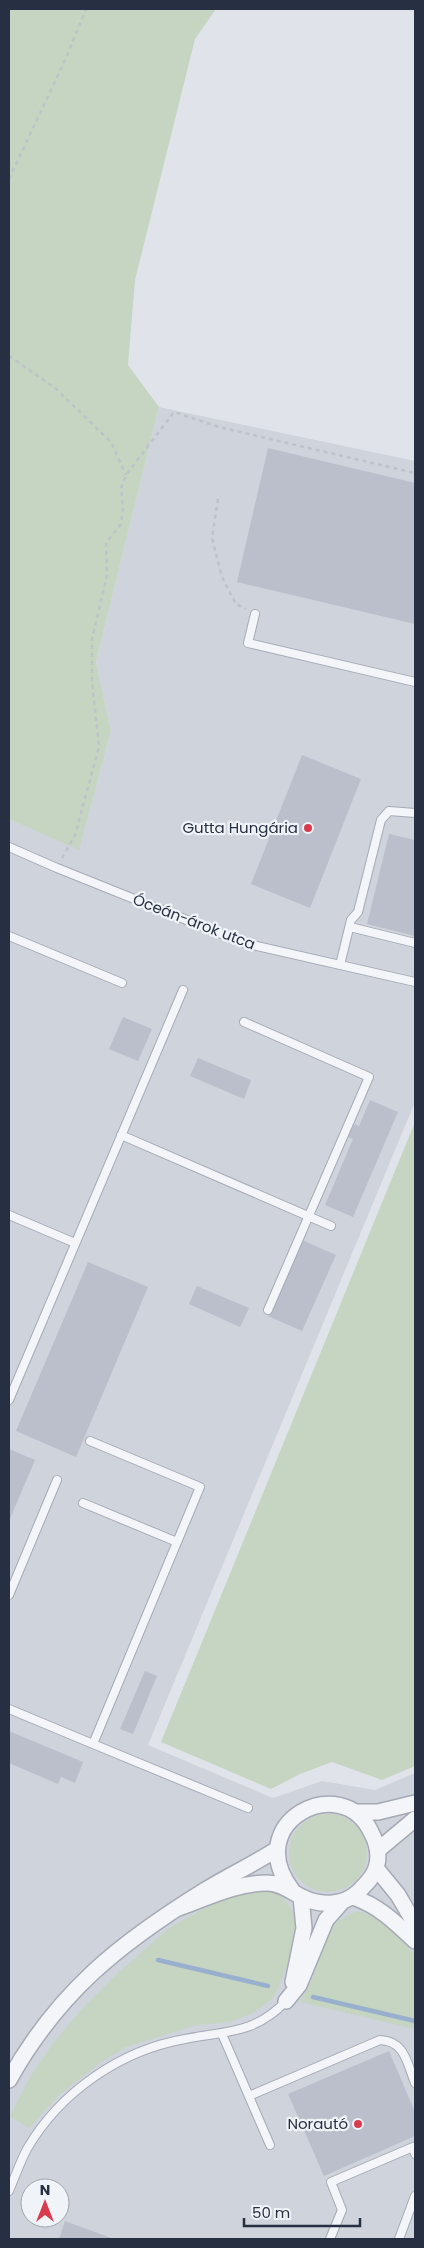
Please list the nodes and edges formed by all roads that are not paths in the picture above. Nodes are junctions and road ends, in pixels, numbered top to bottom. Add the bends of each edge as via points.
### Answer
1 (255, 614) road end
2 (415, 682) edge
3 (415, 813) edge
4 (9, 847) edge
5 (350, 927) junction
6 (9, 936) edge
7 (415, 943) edge
8 (340, 965) junction
9 (415, 982) edge
10 (122, 983) dead end
11 (183, 990) dead end
12 (244, 1022) dead end
13 (121, 1135) junction
14 (9, 1215) edge
15 (309, 1216) junction
16 (331, 1226) dead end
17 (75, 1243) junction
18 (268, 1310) dead end
19 (9, 1400) edge
20 (90, 1441) dead end
21 (57, 1480) dead end
22 (83, 1503) dead end
23 (177, 1542) junction
24 (9, 1595) edge
25 (9, 1709) edge
26 (93, 1744) junction
27 (415, 1803) edge
28 (248, 1808) dead end
29 (355, 1812) junction
30 (415, 1819) edge
31 (277, 1849) junction
32 (378, 1850) junction
33 (376, 1868) junction
34 (296, 1894) junction
35 (347, 1899) junction
36 (176, 1909) junction
37 (415, 1924) edge
38 (415, 1941) edge
39 (286, 2001) junction
40 (222, 2034) junction
41 (9, 2080) edge
42 (415, 2083) edge
43 (249, 2096) junction
44 (270, 2145) dead end
45 (415, 2154) edge
46 (9, 2191) edge
47 (415, 2196) edge
48 (330, 2239) edge
49 (399, 2239) edge

1 - 2 lane via 248,643
3 - 5 lane via 389,811 381,820 358,912
4 - 8 lane, Óceán-árok utca via 244,943
5 - 7 lane
5 - 8 lane
6 - 10 lane
8 - 9 lane, Óceán-árok utca
11 - 13 lane
12 - 15 lane via 369,1077
13 - 15 lane
13 - 17 lane
14 - 17 lane
15 - 16 lane
15 - 18 lane
17 - 19 lane
20 - 23 lane via 200,1487
21 - 24 lane
22 - 23 lane
23 - 26 lane
25 - 26 lane
26 - 28 lane
27 - 29 street via 378,1812
29 - 31 street via 339,1805 322,1804 306,1808 291,1818 281,1832
29 - 32 street via 368,1824
30 - 32 street
31 - 34 street via 283,1878
31 - 36 street
32 - 33 street
33 - 35 street via 370,1880
33 - 37 street via 398,1895
34 - 35 street via 321,1904
34 - 36 street via 269,1883 258,1884
34 - 39 street via 304,1928 297,1969
35 - 38 street via 370,1903 386,1912
35 - 39 street via 326,1920 299,1985
36 - 41 street via 110,1955 77,1986 44,2026
39 - 40 lane via 273,2014 253,2025
40 - 43 lane
40 - 46 lane via 184,2039 144,2050 78,2088 42,2127 27,2150
42 - 43 lane via 399,2046 380,2040
43 - 44 lane
45 - 48 lane via 413,2147 331,2182 342,2210
47 - 49 lane

